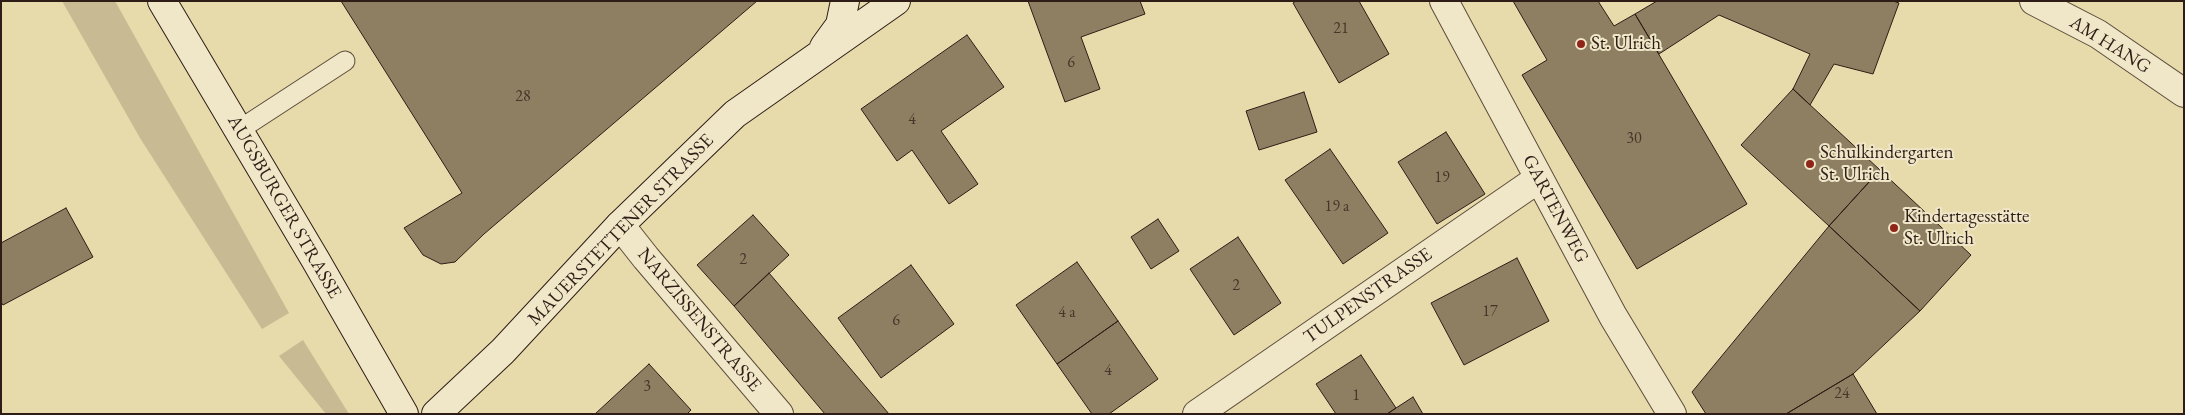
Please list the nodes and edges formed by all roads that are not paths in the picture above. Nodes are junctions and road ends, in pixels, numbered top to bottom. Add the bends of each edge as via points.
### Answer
1 (162, 1) edge
2 (845, 1) edge
3 (896, 1) edge
4 (1444, 1) edge
5 (2034, 1) edge
6 (816, 58) junction
7 (345, 61) dead end
8 (2184, 93) edge
9 (239, 130) junction
10 (1538, 178) junction
11 (620, 225) junction
12 (404, 414) edge
13 (436, 414) edge
14 (779, 414) edge
15 (1197, 414) edge
16 (1672, 414) edge

1 - 9 street, AUGSBURGER STRASSE
2 - 6 street, MAUERSTETTENER STRASSE via 840,25
3 - 6 street, MAUERSTETTENER STRASSE
4 - 10 street, GARTENWEG
5 - 8 street, AM HANG via 2098,34
6 - 11 street, MAUERSTETTENER STRASSE via 735,114
7 - 9 lane
9 - 12 street, AUGSBURGER STRASSE
10 - 15 street, TULPENSTRASSE
10 - 16 street, GARTENWEG via 1613,316
11 - 13 street, MAUERSTETTENER STRASSE via 503,351
11 - 14 street, NARZISSENSTRASSE

